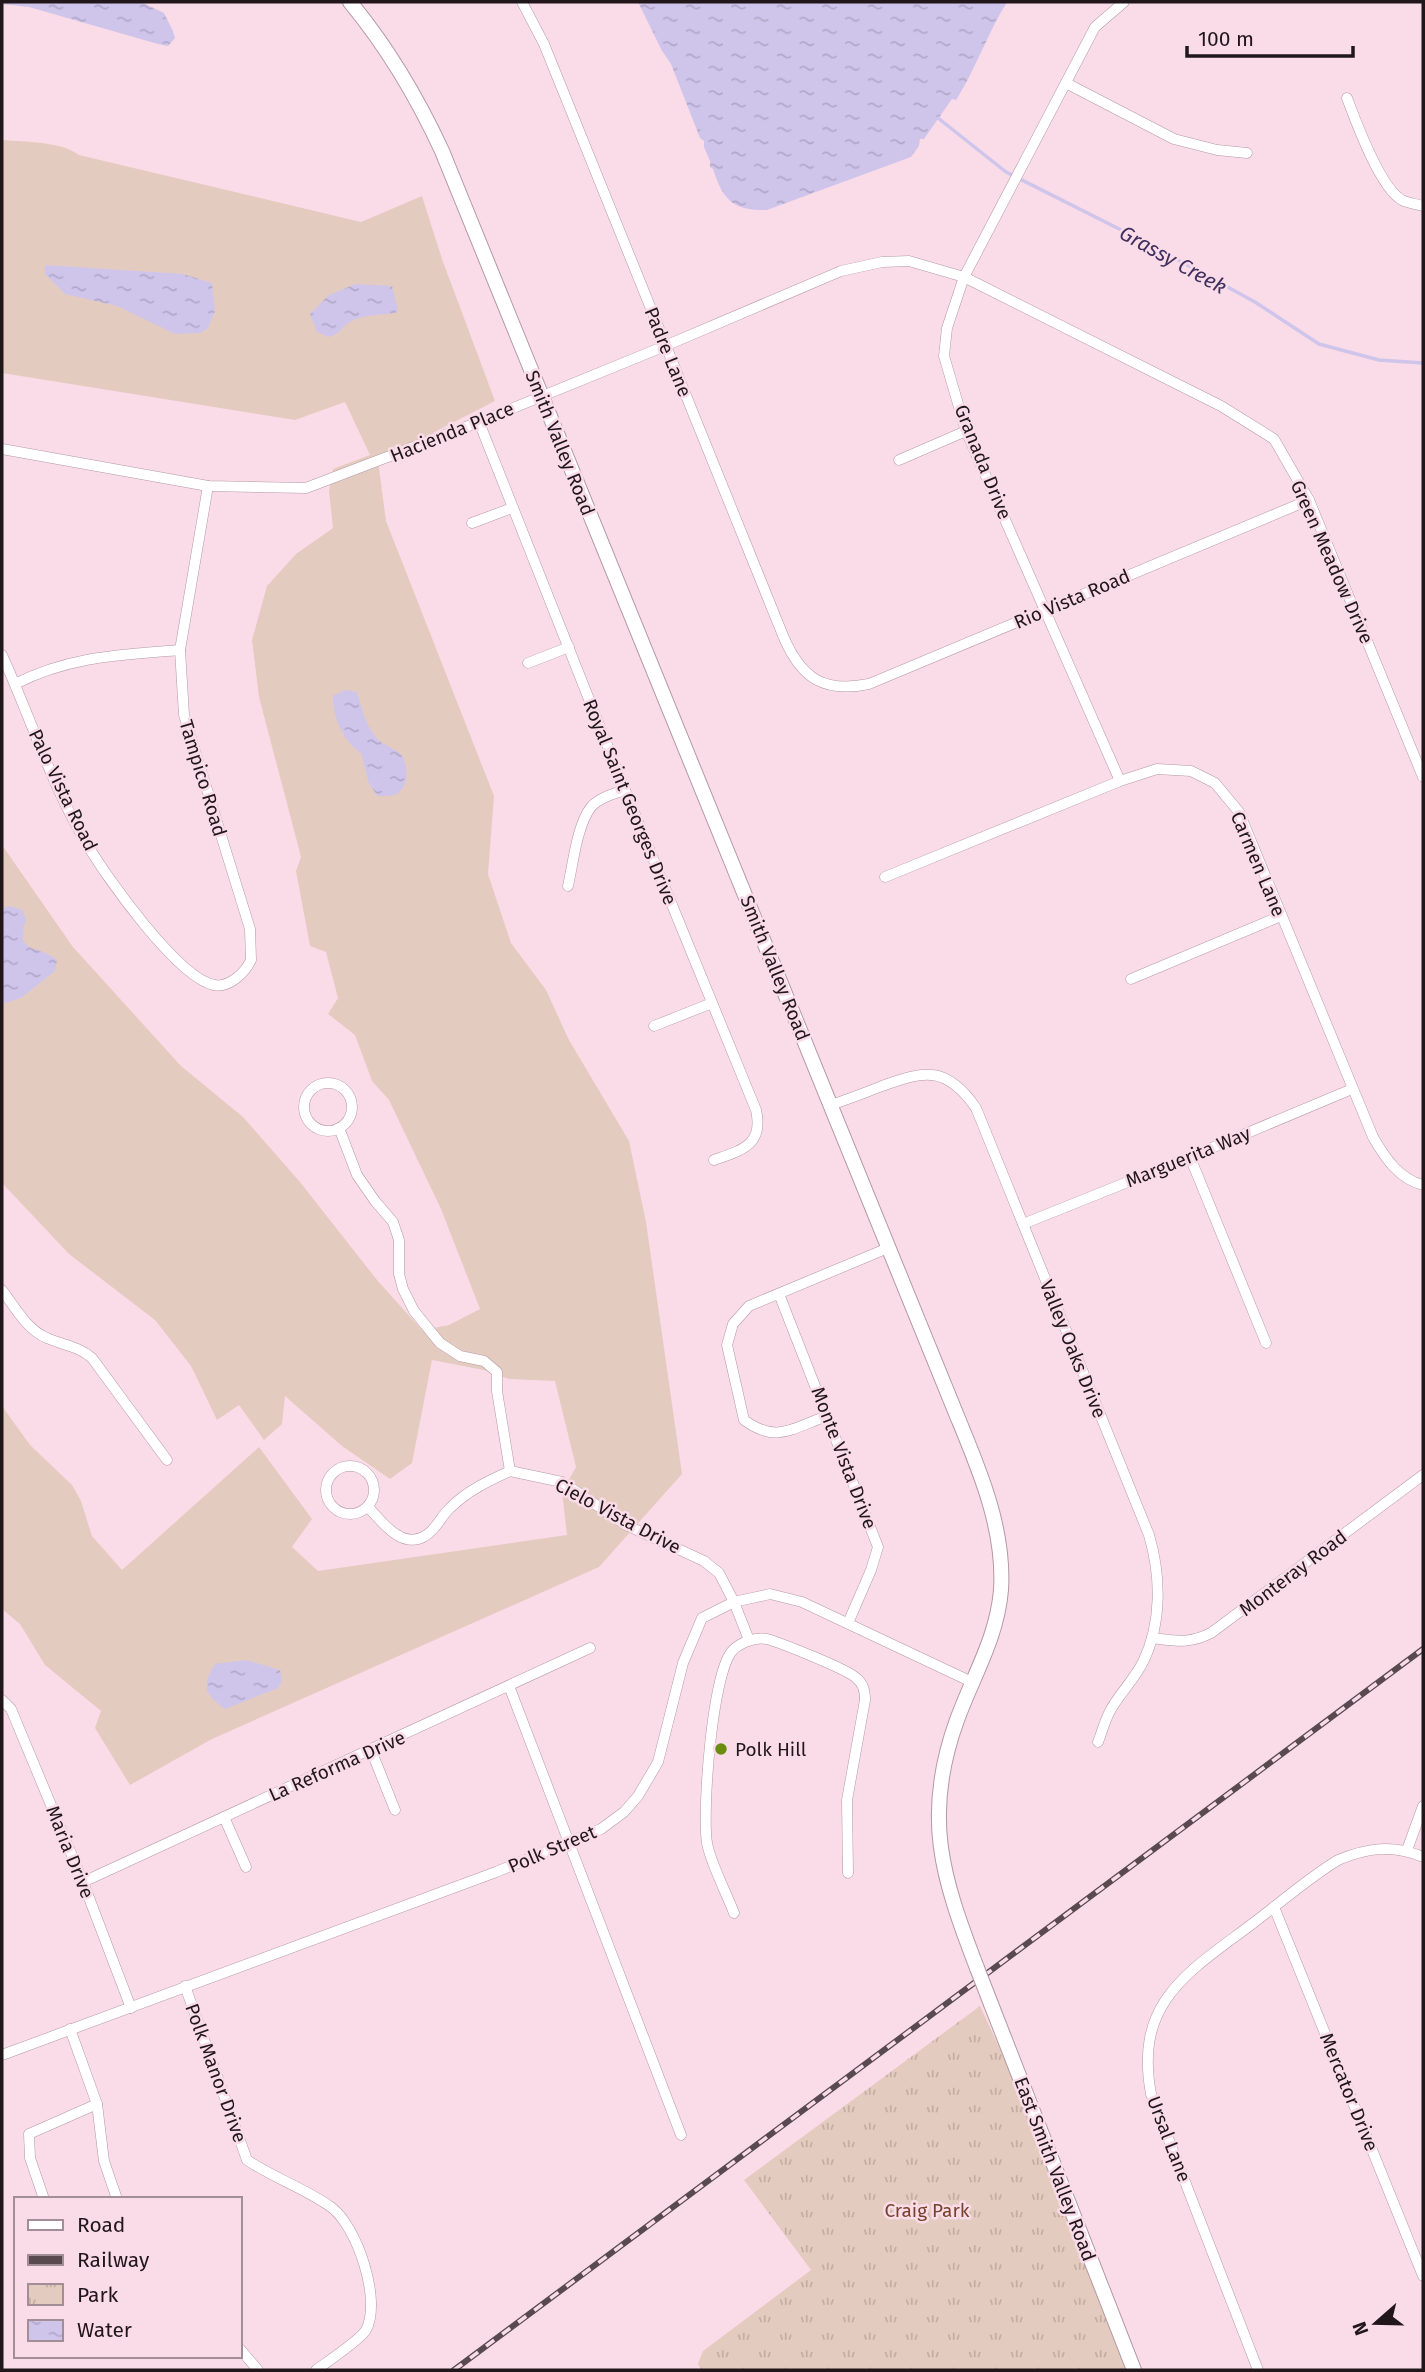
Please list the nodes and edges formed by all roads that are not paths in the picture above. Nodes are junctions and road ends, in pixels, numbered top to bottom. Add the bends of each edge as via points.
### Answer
1 (350, 2) edge
2 (522, 2) edge
3 (1124, 2) edge
4 (1066, 83) junction
5 (1347, 98) dead end
6 (1247, 153) dead end
7 (1423, 206) edge
8 (964, 277) junction
9 (666, 346) junction
10 (541, 396) junction
11 (479, 422) junction
12 (967, 431) junction
13 (2, 449) edge
14 (899, 460) dead end
15 (208, 486) junction
16 (1309, 500) junction
17 (512, 508) junction
18 (472, 523) dead end
19 (1046, 609) junction
20 (569, 647) junction
21 (180, 650) junction
22 (2, 655) edge
23 (528, 663) dead end
24 (15, 684) junction
25 (832, 685) joint
26 (1423, 777) edge
27 (1120, 781) junction
28 (625, 790) junction
29 (885, 877) dead end
30 (568, 886) dead end
31 (1281, 916) junction
32 (236, 979) joint
33 (1131, 979) dead end
34 (712, 1003) junction
35 (654, 1026) dead end
36 (1352, 1088) junction
37 (831, 1105) junction
38 (340, 1128) junction
39 (1191, 1157) junction
40 (714, 1160) dead end
41 (1420, 1184) edge
42 (1023, 1224) junction
43 (888, 1248) junction
44 (2, 1290) edge
45 (779, 1294) junction
46 (1266, 1343) dead end
47 (827, 1416) junction
48 (167, 1460) dead end
49 (510, 1471) junction
50 (1423, 1475) edge
51 (368, 1507) junction
52 (734, 1602) junction
53 (848, 1623) junction
54 (1152, 1638) junction
55 (749, 1640) junction
56 (590, 1648) dead end
57 (974, 1683) junction
58 (509, 1686) junction
59 (2, 1700) edge
60 (1098, 1742) dead end
61 (371, 1751) junction
62 (1423, 1807) edge
63 (395, 1810) dead end
64 (224, 1817) junction
65 (571, 1842) junction
66 (1407, 1850) junction
67 (1423, 1857) edge
68 (246, 1867) dead end
69 (848, 1873) dead end
70 (83, 1882) junction
71 (1274, 1907) junction
72 (734, 1913) dead end
73 (977, 1968) joint
74 (185, 1986) junction
75 (131, 2008) junction
76 (70, 2029) junction
77 (2, 2055) edge
78 (97, 2104) junction
79 (681, 2135) dead end
80 (43, 2197) edge
81 (116, 2197) edge
82 (1423, 2276) edge
83 (242, 2351) edge
84 (258, 2370) edge
85 (316, 2370) edge
86 (1134, 2370) edge
87 (1258, 2370) edge

1 - 10 main road, Smith Valley Road via 381,41 428,120
2 - 9 street, Padre Lane via 544,44
3 - 4 street, Granada Drive via 1095,27
4 - 6 street via 1174,139
4 - 8 street, Granada Drive
5 - 7 street via 1383,178 1401,200
8 - 9 street, Hacienda Place via 909,261 841,271
8 - 12 street, Granada Drive via 947,328 944,356
8 - 16 street, Green Meadow Drive via 1221,407 1274,439
9 - 10 street, Hacienda Place
9 - 25 street, Padre Lane via 792,656 805,673
10 - 11 street, Hacienda Place
10 - 37 main road, Smith Valley Road
11 - 15 street, Hacienda Place via 306,488
11 - 17 street, Royal Saint Georges Drive
12 - 14 street
12 - 19 street, Granada Drive
13 - 15 street, Hacienda Place
15 - 21 street, Tampico Road
16 - 19 street, Rio Vista Road
16 - 26 street, Green Meadow Drive
17 - 18 street
17 - 20 street, Royal Saint Georges Drive
19 - 25 street, Rio Vista Road via 869,684
19 - 27 street, Granada Drive
20 - 23 street
20 - 28 street, Royal Saint Georges Drive
21 - 24 street via 92,657 41,671
21 - 32 street, Tampico Road via 184,715 250,929 251,961
22 - 24 street, Palo Vista Road
24 - 32 street, Palo Vista Road via 47,765 87,845 145,925 195,977 215,985
27 - 29 street, Carmen Lane
27 - 31 street, Carmen Lane via 1157,769 1191,771 1215,783 1239,812
28 - 30 street via 591,806
28 - 34 street, Royal Saint Georges Drive
31 - 33 street
31 - 36 street, Carmen Lane
34 - 35 street
34 - 40 street, Royal Saint Georges Drive via 759,1121 750,1144
36 - 39 street, Marguerita Way
36 - 41 street, Carmen Lane via 1381,1151 1393,1167
37 - 42 street, Valley Oaks Drive via 920,1074 947,1079 976,1108
37 - 43 main road, Smith Valley Road
38 - 38 street via 323,1131 309,1122 304,1099 314,1086 330,1082 349,1094 352,1110
38 - 49 street via 357,1174 393,1222 399,1240 399,1274 414,1311 440,1343 460,1356 484,1361 497,1372
39 - 42 street, Marguerita Way
39 - 46 street
42 - 54 street, Valley Oaks Drive via 1149,1535 1158,1599
43 - 45 street
43 - 57 main road, Smith Valley Road via 976,1464 994,1520 1001,1565 998,1609
44 - 48 street via 40,1335 92,1358
45 - 47 street, Monte Vista Drive
45 - 47 street via 749,1306 733,1325 727,1345 744,1420 759,1431 776,1435
47 - 53 street, Monte Vista Drive via 878,1547
49 - 51 street via 464,1496 426,1536 416,1539 406,1540 390,1531
49 - 52 street, Cielo Vista Drive via 562,1482 626,1525 704,1561 719,1573
50 - 54 street, Monteray Road via 1211,1633 1196,1641
51 - 51 street via 348,1514 335,1509 326,1488 332,1474 345,1466 367,1472 374,1486
52 - 53 street, Polk Street via 770,1594 802,1602
52 - 55 street, Cielo Vista Drive
52 - 65 street, Polk Street via 702,1618 683,1663 657,1762 638,1796 601,1829
53 - 57 street, Polk Street
54 - 60 street, Valley Oaks Drive via 1143,1662 1110,1711
55 - 69 street via 765,1639 840,1669 864,1688 848,1800
55 - 72 street via 732,1651 721,1671 708,1755 707,1844
56 - 58 street, La Reforma Drive
57 - 73 main road, Smith Valley Road via 951,1738 938,1813 948,1891
58 - 61 street, La Reforma Drive
58 - 65 street
59 - 70 street, Maria Drive via 12,1709
61 - 63 street
61 - 64 street, La Reforma Drive
62 - 66 street
64 - 68 street
64 - 70 street, La Reforma Drive
65 - 74 street, Polk Street
65 - 79 street
66 - 67 street
66 - 71 street, Ursal Lane via 1375,1849 1338,1860
70 - 75 street, Maria Drive
71 - 82 street, Mercator Drive
71 - 87 street, Ursal Lane via 1184,1976 1161,2007 1146,2059 1151,2095
73 - 86 main road, East Smith Valley Road, bridge
74 - 75 street, Polk Street
74 - 85 street, Polk Manor Drive via 247,2160 333,2209 348,2228 364,2264 370,2294 365,2332
75 - 76 street, Polk Street
76 - 77 street, Polk Street
76 - 78 street
78 - 80 street via 29,2134 30,2158
78 - 81 street via 104,2161
83 - 84 street

